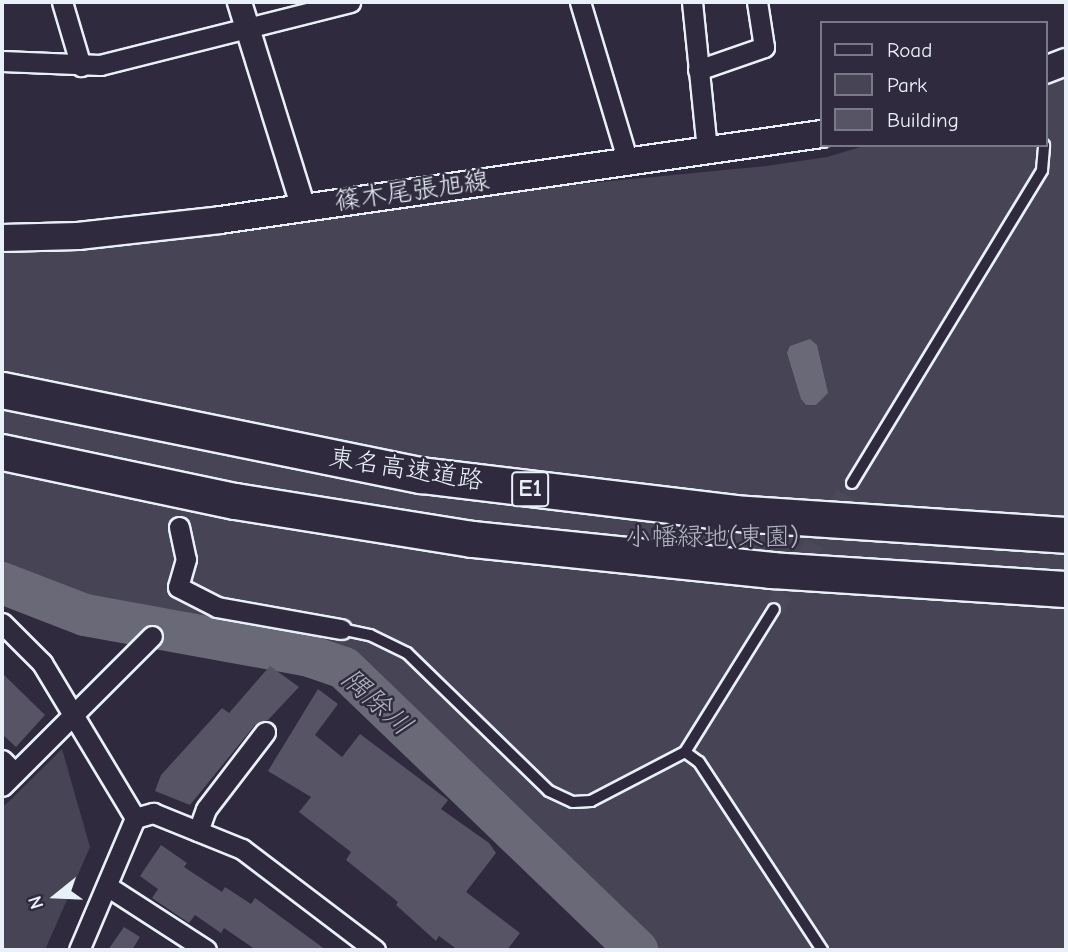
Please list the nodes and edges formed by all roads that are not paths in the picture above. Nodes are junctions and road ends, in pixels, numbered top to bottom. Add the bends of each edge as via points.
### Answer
1 (62, 2) edge
2 (239, 2) edge
3 (350, 2) edge
4 (580, 2) edge
5 (692, 2) edge
6 (763, 4) edge
7 (246, 29) junction
8 (2, 61) edge
9 (1066, 62) edge
10 (81, 66) junction
11 (698, 70) junction
12 (1047, 70) edge
13 (820, 134) edge
14 (1044, 147) edge
15 (707, 150) junction
16 (628, 162) junction
17 (303, 208) junction
18 (2, 238) edge
19 (2, 390) edge
20 (2, 453) edge
21 (852, 483) tunnel mouth
22 (179, 527) dead end
23 (1066, 535) edge
24 (1066, 589) edge
25 (774, 609) tunnel mouth
26 (2, 623) edge
27 (341, 629) joint
28 (152, 636) dead end
29 (74, 716) junction
30 (265, 732) dead end
31 (685, 752) junction
32 (6, 773) edge
33 (135, 818) junction
34 (198, 831) junction
35 (107, 886) junction
36 (79, 950) edge
37 (206, 950) edge
38 (375, 950) edge
39 (822, 950) edge

1 - 10 street
2 - 7 street
3 - 7 street
4 - 16 street
5 - 11 street
6 - 11 street via 764,47
7 - 10 street
7 - 17 street
8 - 10 street
9 - 12 main road
11 - 15 street
13 - 15 main road, 篠木尾張旭線
14 - 21 lane via 1042,170
15 - 16 main road, 篠木尾張旭線
16 - 17 main road, 篠木尾張旭線
17 - 18 main road, 篠木尾張旭線 via 92,234
19 - 23 highway, 東名高速道路 / E1 via 421,475 735,513
20 - 24 highway, E1 via 235,501 472,539 771,570
22 - 27 street via 186,559 178,587 217,607
25 - 31 lane
26 - 29 street via 42,663
27 - 31 lane via 370,635 407,653 550,791 573,802 591,801
28 - 29 street
29 - 32 street
29 - 33 street
30 - 34 street via 206,809
31 - 39 lane via 699,762
33 - 34 street via 153,813
33 - 35 street
34 - 38 street via 242,849
35 - 36 street
35 - 37 street

